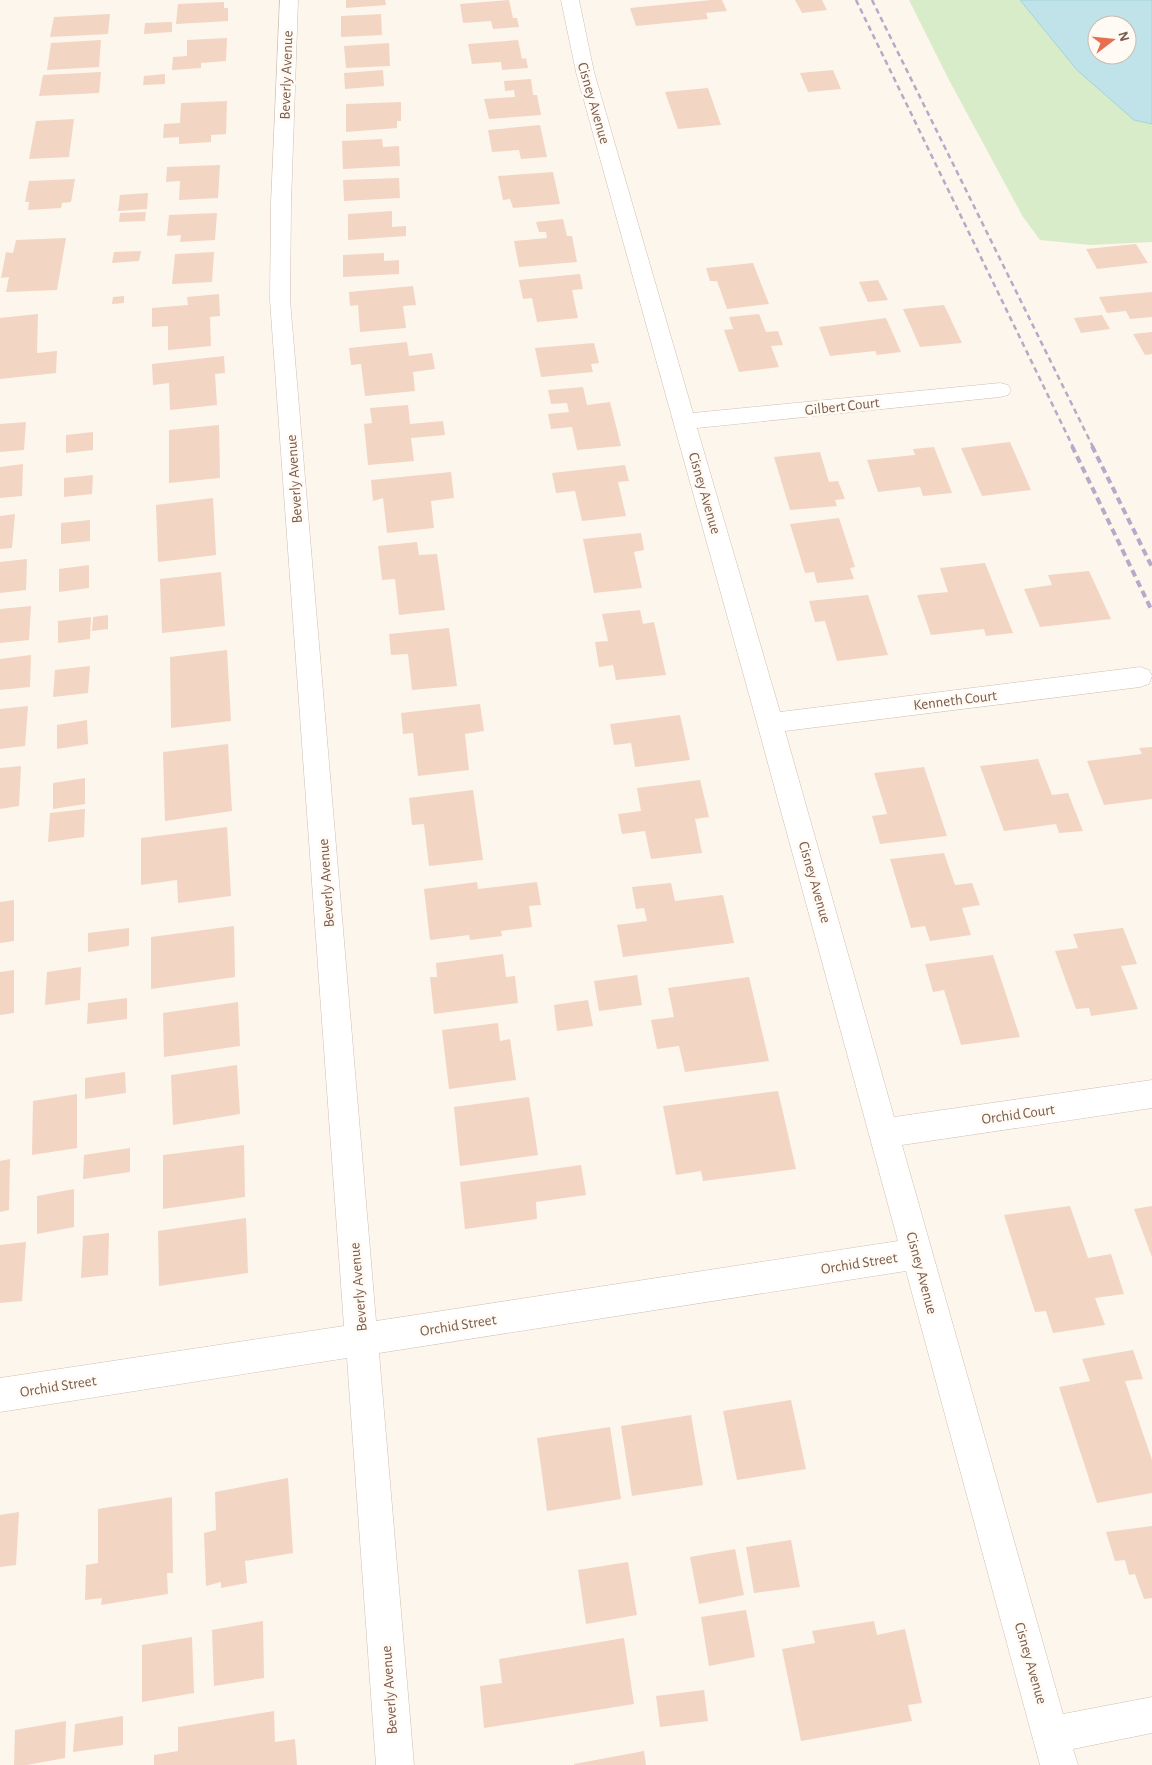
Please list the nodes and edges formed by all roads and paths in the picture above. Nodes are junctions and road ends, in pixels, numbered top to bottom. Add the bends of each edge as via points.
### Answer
1 (289, 0) edge
2 (570, 0) edge
3 (1000, 390) dead end
4 (684, 422) junction
5 (1140, 677) dead end
6 (770, 723) junction
7 (1152, 1094) edge
8 (885, 1133) junction
9 (916, 1254) junction
10 (362, 1339) junction
11 (0, 1395) edge
12 (1152, 1715) edge
13 (1055, 1750) edge
14 (395, 1765) edge

1 - 10 street, Beverly Avenue via 280,300
2 - 4 street, Cisney Avenue via 585,72
3 - 4 street, Gilbert Court
4 - 6 street, Cisney Avenue
5 - 6 street, Kenneth Court
6 - 8 street, Cisney Avenue
7 - 8 street, Orchid Court
8 - 9 street, Cisney Avenue
9 - 10 street, Orchid Street
9 - 13 street, Cisney Avenue
10 - 11 street, Orchid Street
10 - 14 street, Beverly Avenue
12 - 13 street

